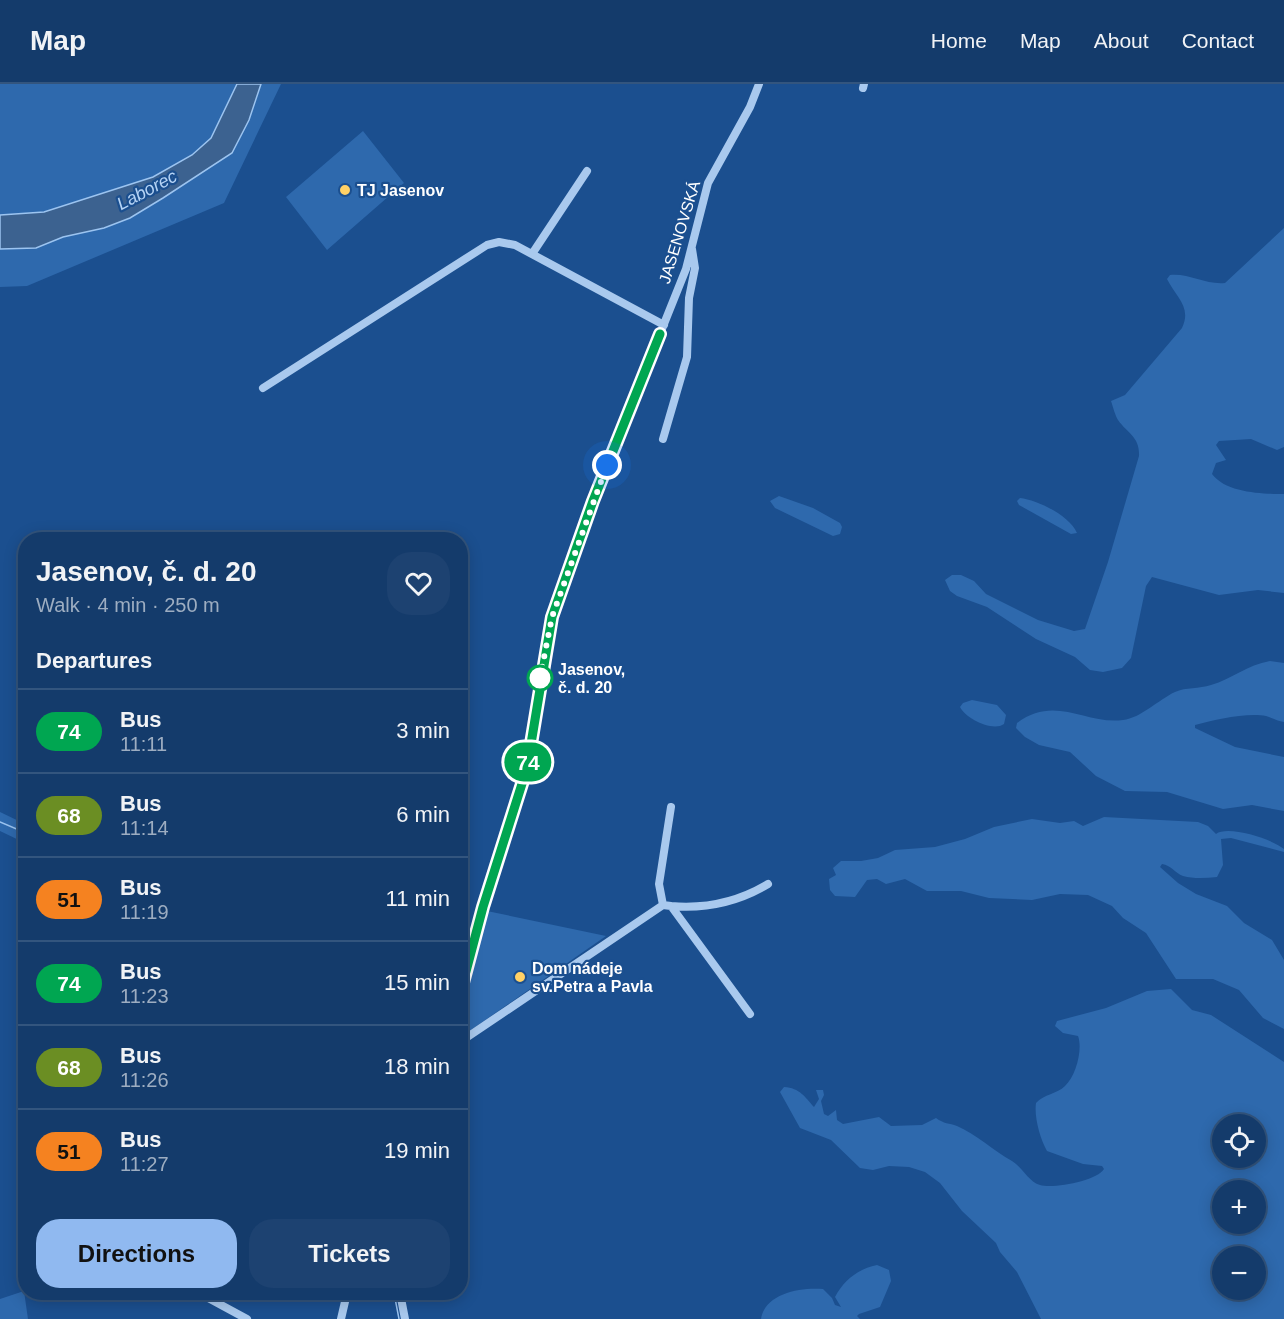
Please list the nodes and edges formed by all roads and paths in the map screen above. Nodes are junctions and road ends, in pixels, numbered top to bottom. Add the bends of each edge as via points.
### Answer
1 (759, 84) edge
2 (588, 171) dead end
3 (692, 246) junction
4 (532, 254) junction
5 (664, 325) junction
6 (263, 388) dead end
7 (663, 439) dead end
8 (671, 807) dead end
9 (768, 884) dead end
10 (667, 906) junction
11 (468, 964) edge
12 (750, 1014) dead end
13 (468, 1037) edge
14 (212, 1300) edge
15 (345, 1300) edge
16 (401, 1300) edge
17 (247, 1319) edge
18 (341, 1319) edge
19 (405, 1319) edge

1 - 3 street, JASENOVSKÁ via 708,183
2 - 4 street
3 - 5 street, JASENOVSKÁ
3 - 7 street via 695,268 689,298 687,357
4 - 5 street
4 - 6 street via 515,245 487,245
5 - 11 street, JASENOVSKÁ via 593,501 552,617 527,768
8 - 10 street via 659,884
9 - 10 street via 724,903 694,908
10 - 12 street
10 - 13 street
14 - 17 street
15 - 18 street
16 - 19 street

